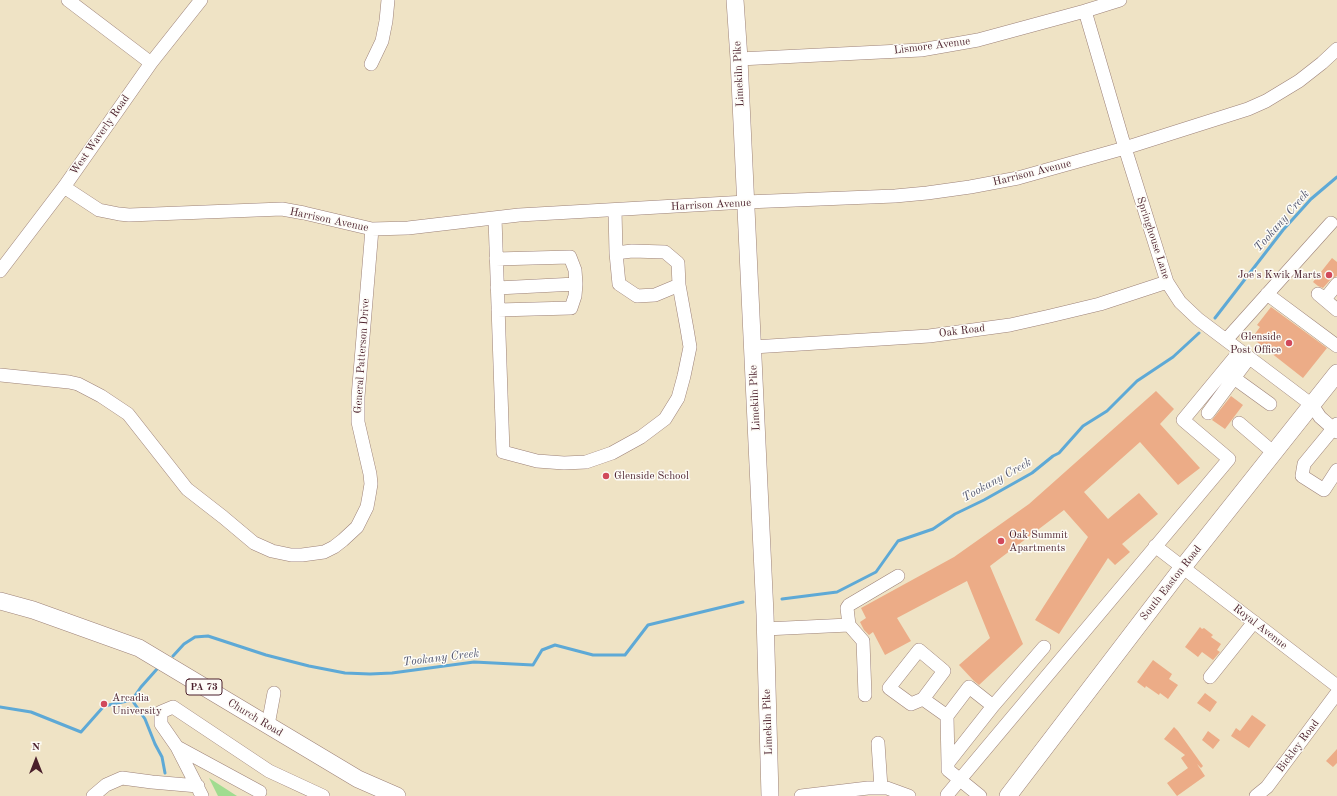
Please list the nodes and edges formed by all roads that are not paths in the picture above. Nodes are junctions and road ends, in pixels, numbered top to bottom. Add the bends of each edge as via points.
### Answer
1 (68, 0) edge
2 (201, 0) edge
3 (388, 0) edge
4 (735, 0) edge
5 (1120, 0) edge
6 (1085, 11) junction
7 (1337, 49) edge
8 (739, 59) junction
9 (151, 63) junction
10 (371, 64) dead end
11 (1125, 148) junction
12 (64, 187) junction
13 (746, 202) junction
14 (615, 210) junction
15 (495, 218) junction
16 (1331, 223) dead end
17 (372, 229) junction
18 (616, 253) junction
19 (496, 259) junction
20 (0, 271) edge
21 (1167, 282) junction
22 (576, 284) junction
23 (1337, 284) edge
24 (679, 285) junction
25 (497, 288) junction
26 (1267, 294) junction
27 (498, 310) junction
28 (1337, 310) edge
29 (1226, 340) junction
30 (1337, 346) edge
31 (752, 347) junction
32 (1245, 354) junction
33 (1337, 373) edge
34 (0, 375) edge
35 (1234, 378) junction
36 (1270, 404) dead end
37 (1312, 405) junction
38 (1208, 413) dead end
39 (1239, 423) dead end
40 (1336, 428) edge
41 (1274, 452) junction
42 (1337, 470) edge
43 (1156, 546) junction
44 (1183, 567) junction
45 (898, 576) dead end
46 (0, 601) edge
47 (1254, 622) junction
48 (849, 625) junction
49 (766, 629) junction
50 (1044, 647) dead end
51 (1210, 677) dead end
52 (1337, 686) edge
53 (274, 693) dead end
54 (1337, 694) edge
55 (865, 695) dead end
56 (923, 699) dead end
57 (993, 706) junction
58 (947, 716) junction
59 (268, 725) junction
60 (878, 743) dead end
61 (177, 747) junction
62 (948, 763) junction
63 (269, 772) junction
64 (959, 780) junction
65 (200, 791) edge
66 (889, 792) edge
67 (852, 793) edge
68 (259, 794) edge
69 (947, 795) dead end
70 (93, 796) edge
71 (323, 796) edge
72 (398, 796) edge
73 (770, 796) edge
74 (801, 796) edge
75 (909, 796) edge
76 (980, 796) edge
77 (1008, 796) edge
78 (1256, 796) edge

1 - 9 street
2 - 9 street, West Waverly Road
3 - 10 street via 382,41
4 - 8 main road, Limekiln Pike
5 - 6 street, Lismore Avenue
6 - 8 street, Lismore Avenue via 978,40 921,50
6 - 11 street, Springhouse Lane
7 - 11 street, Harrison Avenue via 1299,81 1266,101
8 - 13 main road, Limekiln Pike
9 - 12 street, West Waverly Road
11 - 13 street, Harrison Avenue via 1018,178 970,187 895,196
11 - 21 street, Springhouse Lane
12 - 17 street, Harrison Avenue via 99,210 119,214 282,209
12 - 20 street, West Waverly Road
13 - 14 street, Harrison Avenue
13 - 31 main road, Limekiln Pike
14 - 15 street, Harrison Avenue
14 - 18 street
15 - 17 street, Harrison Avenue via 408,228
15 - 19 street
16 - 26 street
17 - 34 street, General Patterson Drive via 358,397 358,422 371,484 367,507 357,527 334,547 324,552 302,555 281,553 250,540 187,489 128,414 101,396 69,382
18 - 24 street via 665,252 678,263
18 - 24 street via 619,284 637,296 654,295
19 - 22 street via 570,257 575,270
19 - 25 street
21 - 29 street, Springhouse Lane via 1187,309
21 - 31 street, Oak Road via 1100,304 1010,325 929,336
22 - 25 street
22 - 27 street via 576,296 571,308
23 - 28 street via 1321,296
24 - 27 street via 690,347 678,398 665,419 641,437 612,453 586,462 537,461 503,452
25 - 27 street
26 - 29 street
26 - 30 street
29 - 32 street, Springhouse Lane
31 - 49 main road, Limekiln Pike
32 - 35 street
32 - 37 street, Springhouse Lane
32 - 43 street via 1183,420 1229,459
33 - 37 main road, South Easton Road
35 - 36 street
35 - 38 street
37 - 40 street, Springhouse Lane via 1320,417
37 - 41 main road, South Easton Road
39 - 41 street
40 - 42 street via 1304,464 1302,476 1324,490
41 - 44 main road, South Easton Road
43 - 44 street, Royal Avenue
43 - 64 street
44 - 47 street, Royal Avenue
44 - 77 main road, South Easton Road
45 - 48 street via 849,605
46 - 59 main road, Church Road / PA 73 via 139,648
47 - 51 street
47 - 52 street, Royal Avenue
48 - 49 street via 833,631 804,633
48 - 55 street via 863,641
49 - 73 main road, Limekiln Pike
50 - 57 street
53 - 59 street
54 - 78 street, Bickley Road via 1267,787
56 - 58 street
57 - 58 street via 969,687
57 - 62 street
58 - 62 street
59 - 72 main road, Church Road / PA 73 via 358,779
60 - 66 street
61 - 63 street via 161,724 162,712 173,706
61 - 65 street
61 - 68 street
62 - 64 street via 948,770
63 - 68 street
63 - 71 street
64 - 69 street
64 - 76 street
65 - 70 street via 122,778 106,785
66 - 67 street via 868,788
66 - 75 street
67 - 74 street

